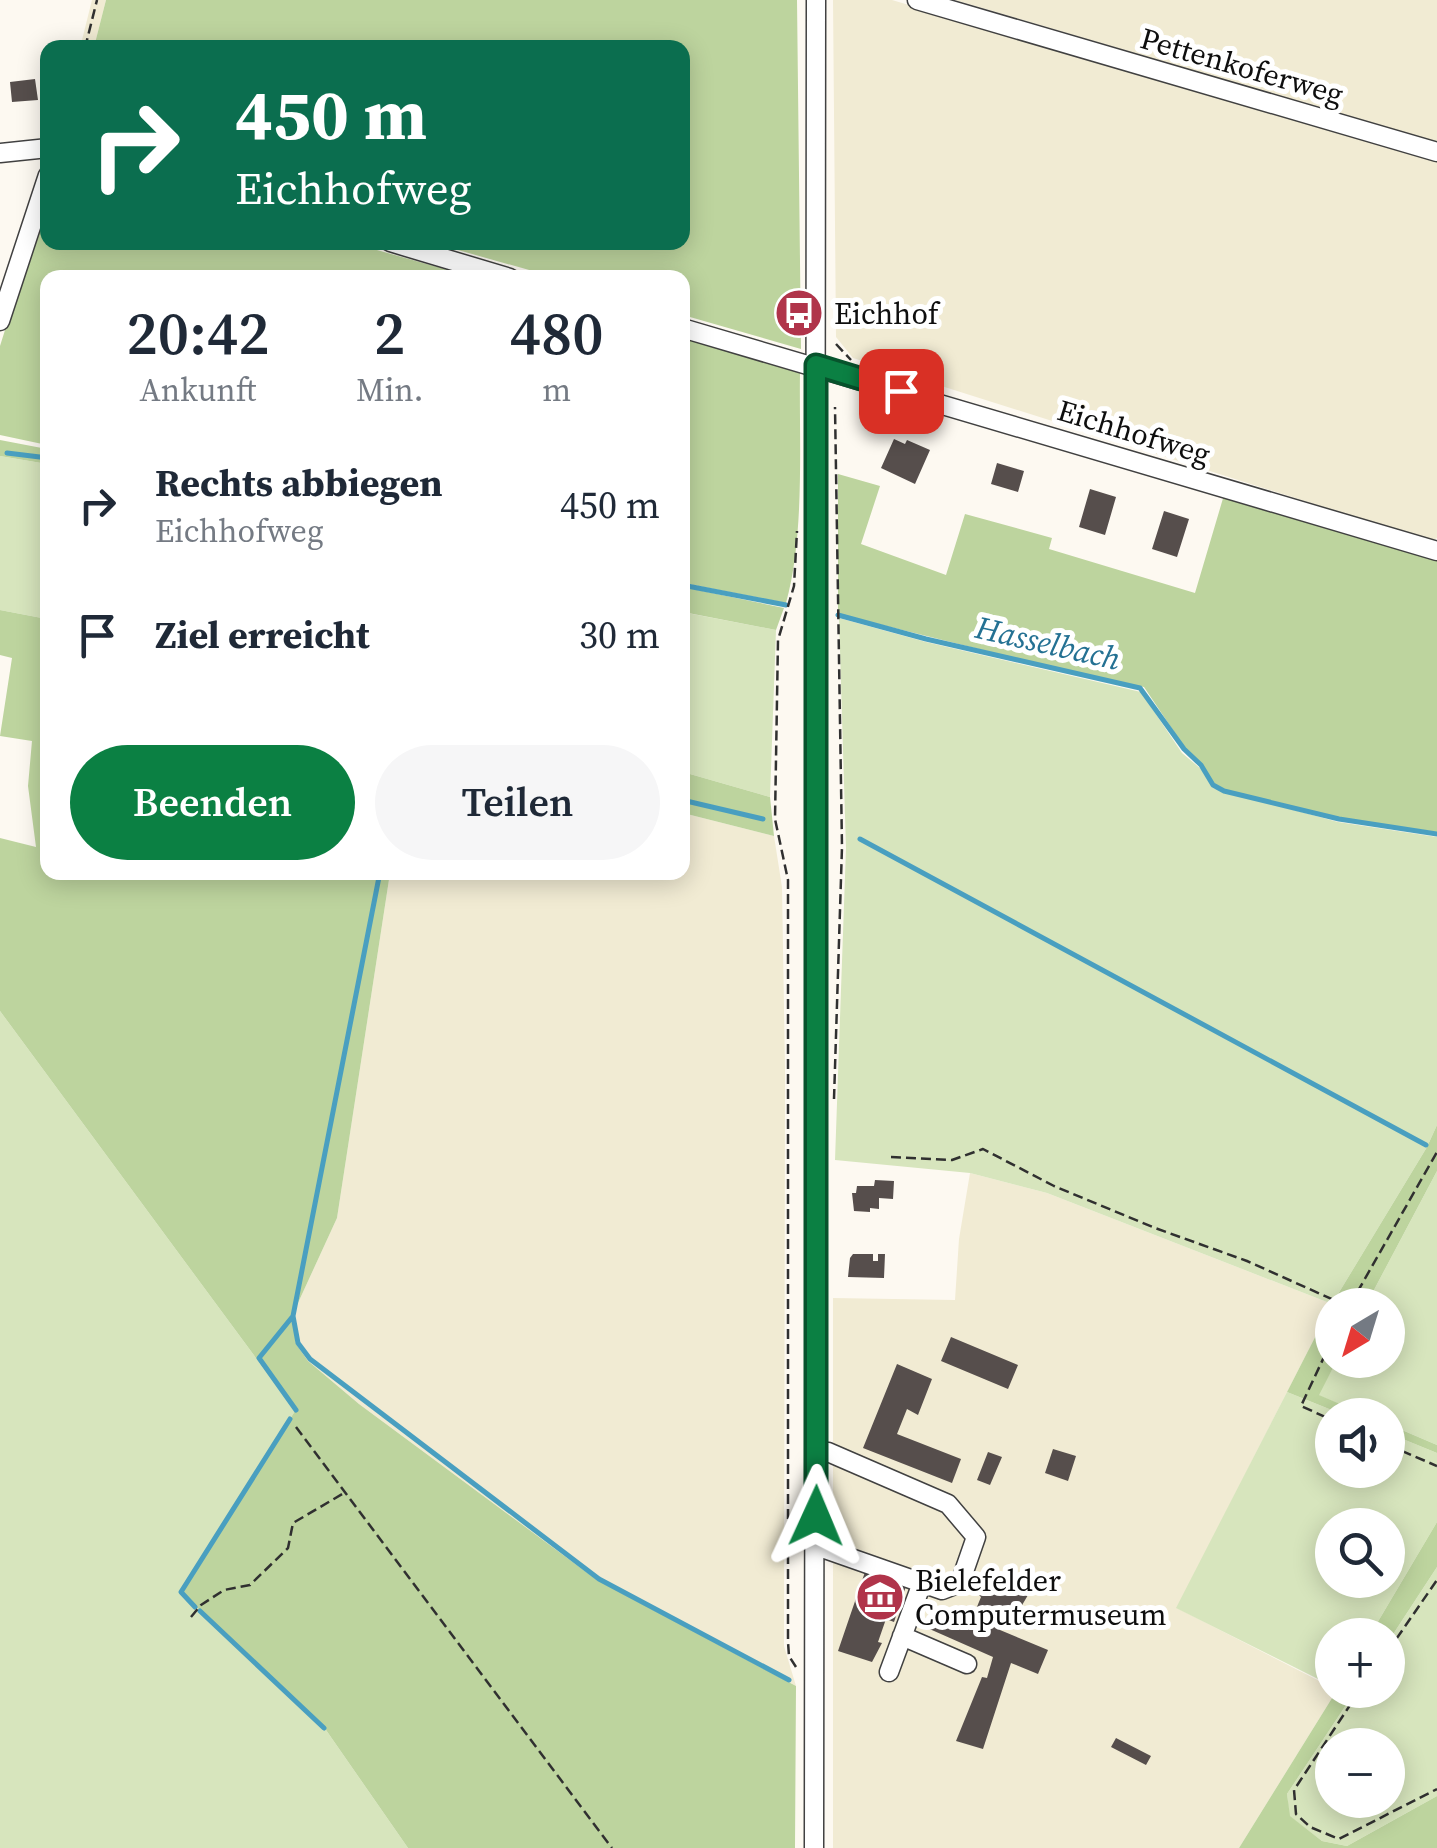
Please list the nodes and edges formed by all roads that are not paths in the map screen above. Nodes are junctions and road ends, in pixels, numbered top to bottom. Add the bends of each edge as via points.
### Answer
1 (816, 0) edge
2 (917, 0) edge
3 (40, 149) edge
4 (0, 152) edge
5 (1437, 152) edge
6 (40, 199) edge
7 (417, 250) edge
8 (483, 270) edge
9 (0, 321) edge
10 (690, 330) edge
11 (825, 368) junction
12 (1437, 552) edge
13 (816, 1451) junction
14 (815, 1549) junction
15 (922, 1583) junction
16 (902, 1636) junction
17 (968, 1664) dead end
18 (889, 1672) dead end
19 (814, 1848) edge

1 - 11 street
2 - 5 street, Pettenkoferweg
3 - 4 street
6 - 9 street
7 - 8 street
10 - 11 street, Eichhofweg
11 - 12 street, Eichhofweg
11 - 13 street
13 - 14 street
13 - 15 street via 948,1504 976,1537 960,1583 942,1590
14 - 15 street
14 - 19 street
15 - 16 street
16 - 17 street
16 - 18 street

